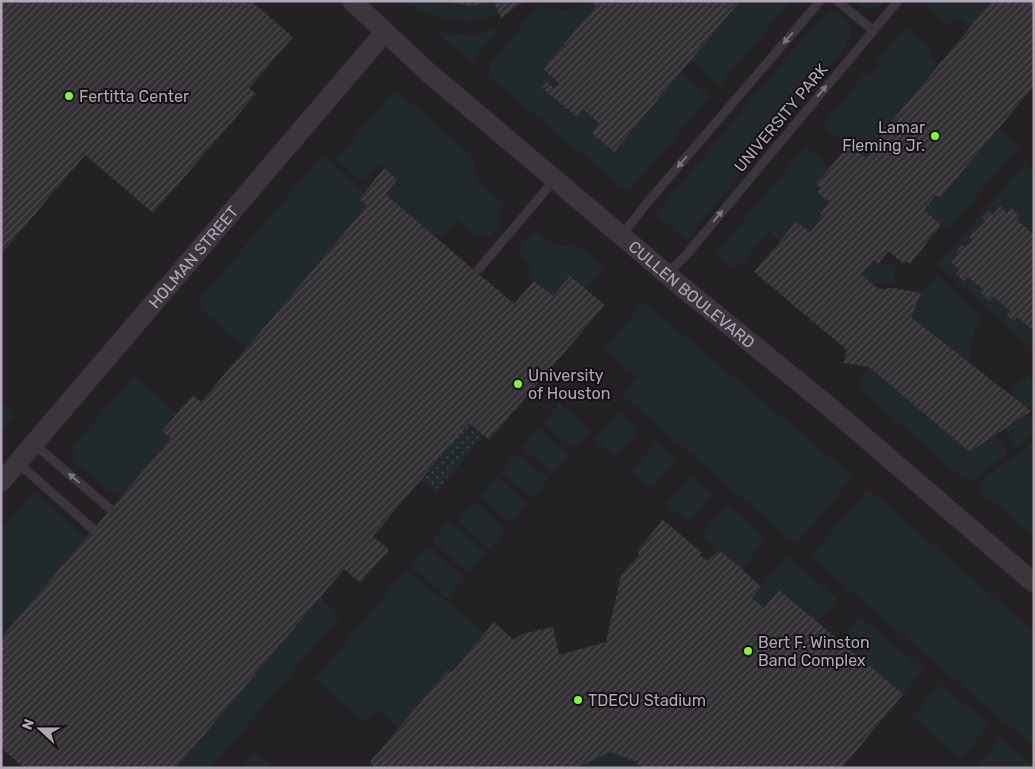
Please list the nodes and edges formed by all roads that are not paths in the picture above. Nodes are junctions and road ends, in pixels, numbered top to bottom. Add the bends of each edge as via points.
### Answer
1 (352, 1) edge
2 (820, 1) edge
3 (837, 1) edge
4 (898, 1) edge
5 (873, 30) junction
6 (385, 32) junction
7 (556, 179) junction
8 (622, 235) junction
9 (479, 269) dead end
10 (668, 274) junction
11 (34, 444) junction
12 (18, 463) junction
13 (1, 482) edge
14 (110, 509) dead end
15 (93, 529) dead end
16 (1034, 583) edge

1 - 6 street, CULLEN BOULEVARD
2 -> 8 lane
3 - 5 lane
4 - 5 lane, UNIVERSITY PARK
10 -> 5 lane, UNIVERSITY PARK
6 - 7 street, CULLEN BOULEVARD
6 - 11 street, HOLMAN STREET
7 - 8 street, CULLEN BOULEVARD
7 - 9 lane
8 - 10 street, CULLEN BOULEVARD
10 - 16 street, CULLEN BOULEVARD via 826,404
11 - 12 street, HOLMAN STREET
14 -> 11 lane
12 - 13 street, HOLMAN STREET
12 - 15 lane

